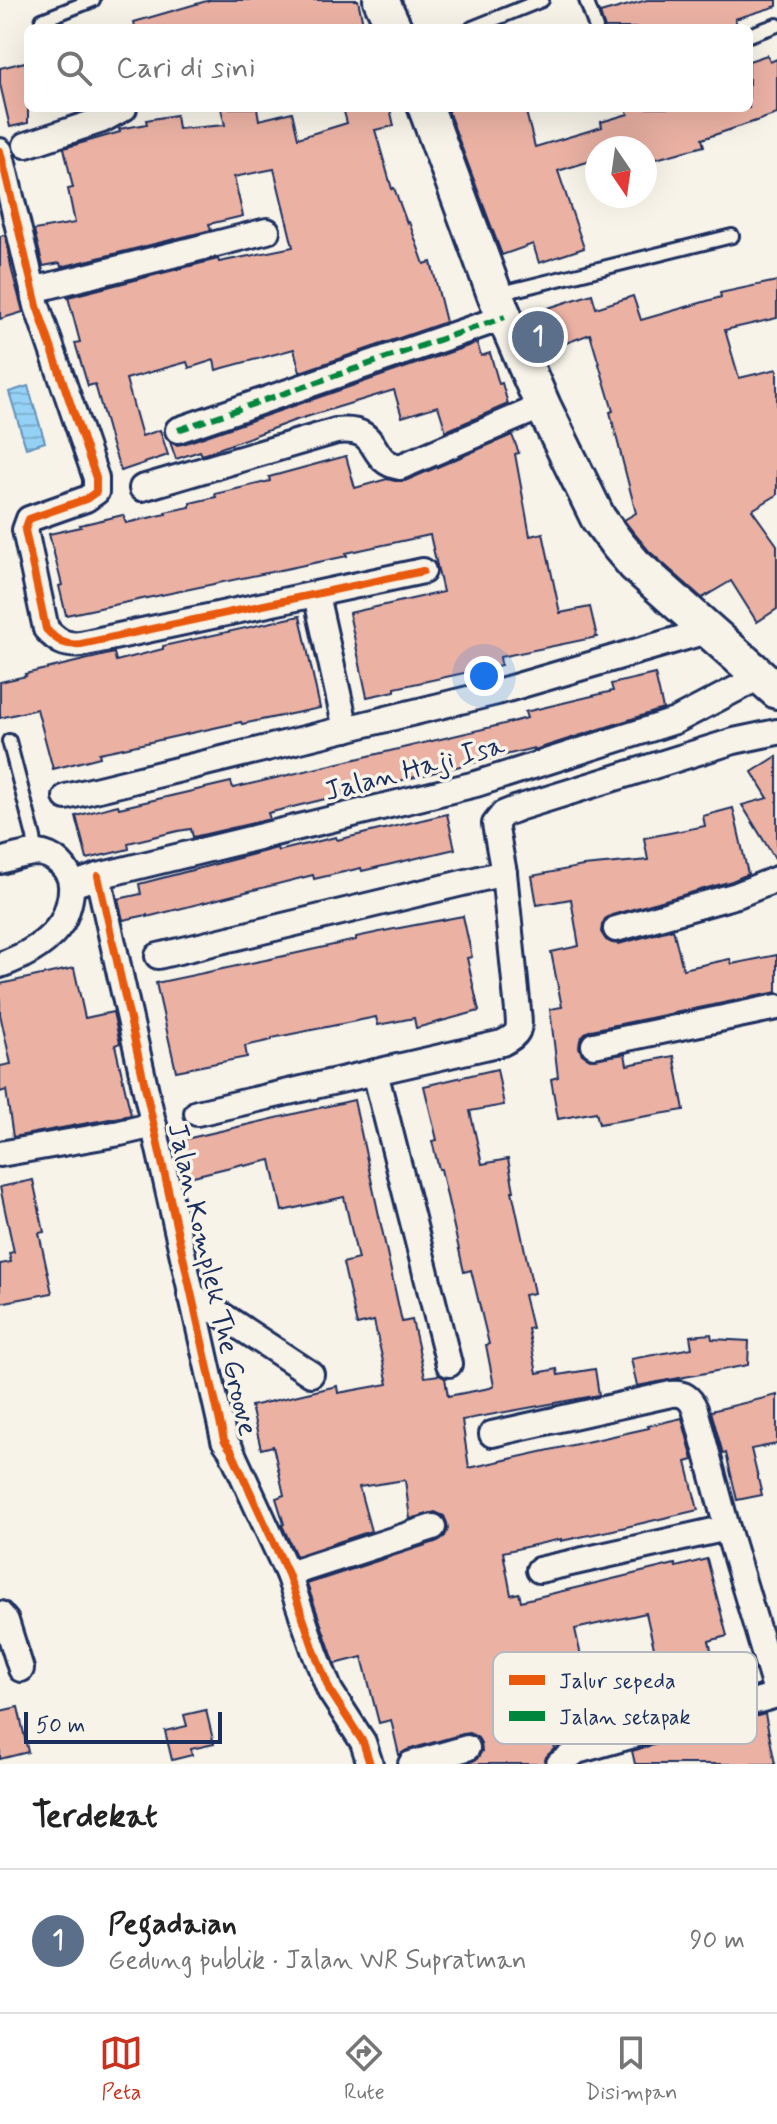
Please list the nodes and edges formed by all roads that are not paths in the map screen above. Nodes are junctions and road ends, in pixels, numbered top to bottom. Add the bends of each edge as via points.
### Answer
1 (93, 0) edge
2 (381, 0) edge
3 (542, 0) edge
4 (586, 0) edge
5 (42, 20) dead end
6 (392, 24) edge
7 (482, 24) edge
8 (595, 24) edge
9 (777, 25) edge
10 (753, 34) edge
11 (117, 112) edge
12 (427, 112) edge
13 (26, 145) dead end
14 (0, 151) edge
15 (267, 231) dead end
16 (732, 236) dead end
17 (33, 290) junction
18 (500, 306) junction
19 (543, 406) junction
20 (178, 430) dead end
21 (142, 488) dead end
22 (423, 571) dead end
23 (316, 595) junction
24 (710, 630) junction
25 (769, 683) edge
26 (346, 729) junction
27 (777, 732) edge
28 (9, 741) dead end
29 (66, 797) dead end
30 (36, 853) junction
31 (0, 861) edge
32 (504, 873) junction
33 (98, 876) junction
34 (777, 879) edge
35 (72, 885) junction
36 (616, 929) dead end
37 (158, 956) dead end
38 (0, 965) edge
39 (777, 1007) edge
40 (594, 1045) dead end
41 (375, 1072) junction
42 (197, 1113) dead end
43 (154, 1125) junction
44 (0, 1154) edge
45 (190, 1294) junction
46 (449, 1364) dead end
47 (311, 1374) dead end
48 (492, 1434) dead end
49 (433, 1527) dead end
50 (727, 1528) junction
51 (539, 1570) dead end
52 (288, 1574) junction
53 (0, 1614) edge
54 (21, 1669) dead end
55 (777, 1695) edge
56 (757, 1701) edge
57 (602, 1744) edge
58 (467, 1748) dead end
59 (370, 1764) edge
60 (411, 1764) edge
61 (559, 1764) edge

1 - 5 lane
2 - 6 main road
3 - 7 lane
4 - 8 lane
9 - 10 lane
11 - 13 street
12 - 18 main road
14 - 17 street
15 - 17 street
16 - 18 lane via 554,279
17 - 23 street via 96,478 96,492 29,519 25,530 46,629 55,639 81,644
18 - 19 main road
18 - 20 street
19 - 21 street via 400,467 382,458 367,436 347,430
19 - 24 main road via 598,518 618,545
22 - 23 street
23 - 26 street
24 - 25 main road
24 - 26 street
25 - 33 street, Jalan Haji Isa via 675,721 476,784
26 - 29 street
27 - 32 street, Jalan Komplek The Groove via 503,814 495,824
28 - 30 lane
30 - 31 street
30 - 35 street via 55,858
32 - 37 street
32 - 41 street, Jalan Komplek The Groove via 518,1032 502,1043
33 - 35 street, Jalan Haji Isa
33 - 43 street, Jalan Komplek The Groove
34 - 36 street
35 - 38 street via 55,930 31,951
39 - 40 street
41 - 42 street, Jalan Komplek The Groove
41 - 46 street
43 - 44 street
43 - 45 street, Jalan Komplek The Groove
45 - 47 street
45 - 52 street, Jalan Komplek The Groove via 224,1440
48 - 50 street via 680,1394 695,1409
49 - 52 street
50 - 51 street
50 - 55 street
52 - 59 street, Jalan Komplek The Groove via 330,1691 363,1742
53 - 54 street
55 - 56 street
57 - 61 street via 577,1751
58 - 60 street

